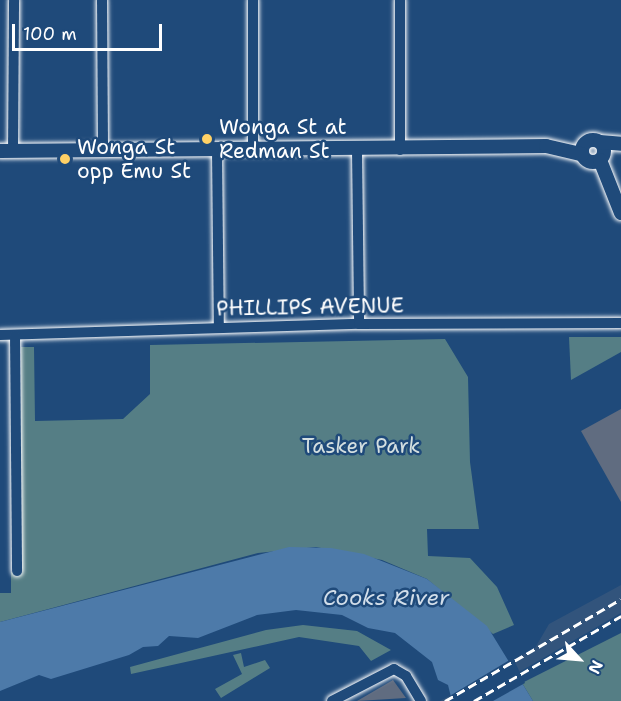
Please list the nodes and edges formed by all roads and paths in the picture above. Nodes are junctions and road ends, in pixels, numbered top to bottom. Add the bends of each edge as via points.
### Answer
1 (14, 0) edge
2 (102, 0) edge
3 (253, 0) edge
4 (399, 0) edge
5 (621, 146) edge
6 (357, 150) junction
7 (400, 150) junction
8 (7, 151) edge
9 (103, 151) junction
10 (217, 151) junction
11 (253, 151) junction
12 (593, 151) junction
13 (621, 213) edge
14 (621, 323) edge
15 (359, 324) junction
16 (219, 328) junction
17 (0, 335) edge
18 (15, 335) junction
19 (17, 571) dead end
20 (332, 701) edge
21 (421, 701) edge

1 - 8 street
2 - 9 street
3 - 11 street
4 - 7 street
5 - 12 street
6 - 7 street
6 - 11 street
6 - 15 street
7 - 12 street via 546,146
8 - 9 street
9 - 10 street
10 - 11 street
10 - 16 street
12 - 13 street
14 - 15 street, PHILLIPS AVENUE
15 - 16 street, PHILLIPS AVENUE
16 - 18 street, PHILLIPS AVENUE
17 - 18 street, PHILLIPS AVENUE
18 - 19 street
20 - 21 street via 385,670 402,672

